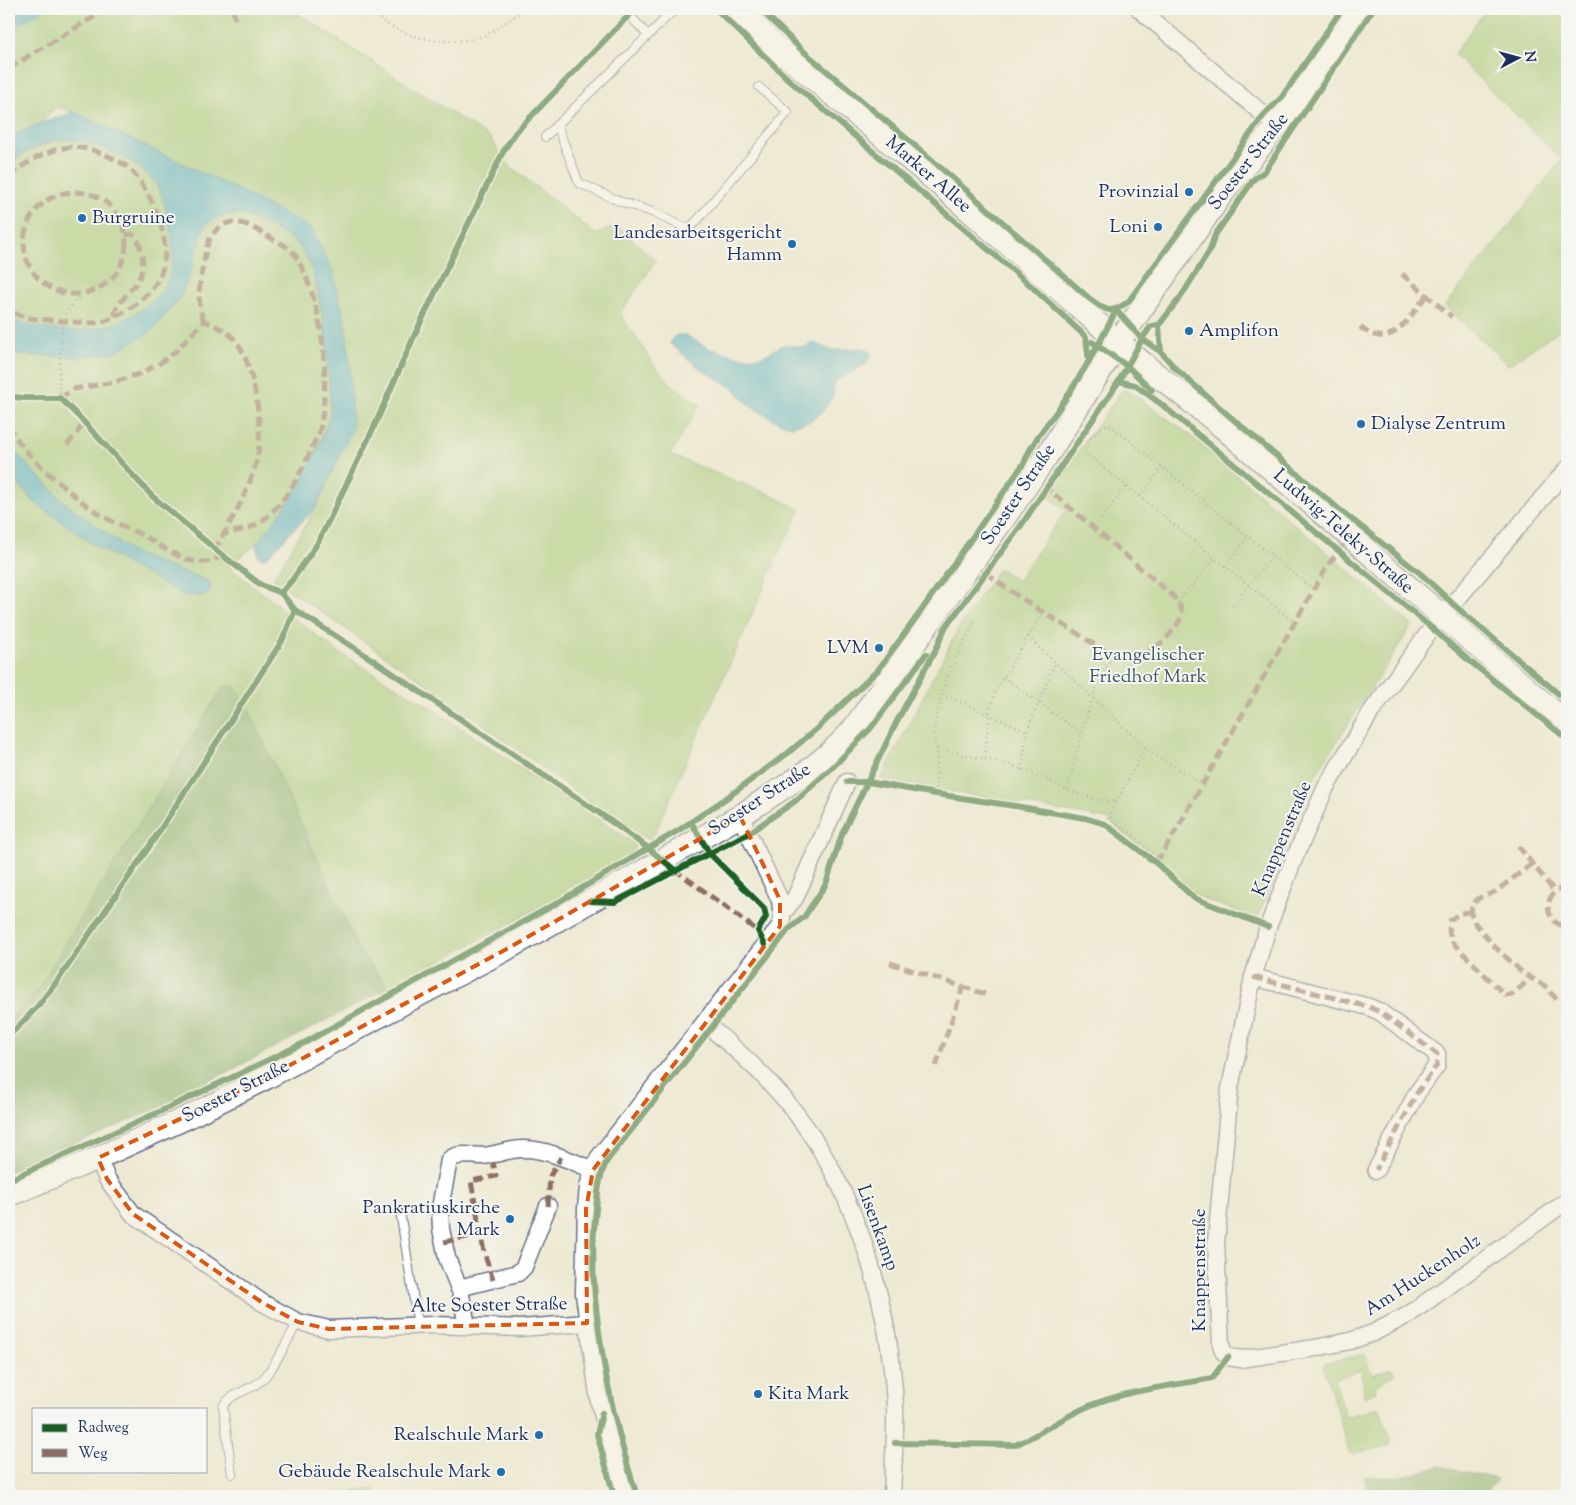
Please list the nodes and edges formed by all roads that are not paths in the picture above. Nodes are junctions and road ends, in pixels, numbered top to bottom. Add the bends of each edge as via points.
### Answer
1 (625, 9) edge
2 (674, 9) edge
3 (737, 9) edge
4 (1139, 9) edge
5 (1361, 9) edge
6 (648, 35) junction
7 (759, 87) dead end
8 (557, 125) junction
9 (1277, 126) junction
10 (545, 137) dead end
11 (1119, 341) junction
12 (1567, 469) edge
13 (1444, 617) junction
14 (1567, 723) edge
15 (847, 782) dead end
16 (740, 816) junction
17 (782, 910) junction
18 (1253, 976) junction
19 (705, 1023) junction
20 (98, 1158) junction
21 (593, 1170) junction
22 (1376, 1170) dead end
23 (9, 1195) edge
24 (1567, 1201) edge
25 (548, 1206) dead end
26 (400, 1211) dead end
27 (459, 1288) junction
28 (298, 1322) junction
29 (587, 1324) junction
30 (467, 1325) junction
31 (418, 1326) junction
32 (1228, 1358) joint
33 (232, 1474) dead end
34 (625, 1496) edge
35 (892, 1496) edge

1 - 6 lane
2 - 6 lane
3 - 11 main road, Marker Allee via 784,54
4 - 9 street
5 - 9 main road, Soester Straße
6 - 8 lane
7 - 8 lane via 788,112 688,230 579,183
8 - 10 lane
9 - 11 main road, Soester Straße via 1222,194
11 - 13 main road, Ludwig-Teleky-Straße
11 - 16 main road, Soester Straße via 1018,497 851,732 804,774
12 - 13 street, Knappenstraße
13 - 14 main road, Ludwig-Teleky-Straße
13 - 18 street, Knappenstraße via 1426,636 1371,712 1326,787 1294,858
15 - 17 street, Alte Soester Straße via 795,898 786,910
16 - 17 street
16 - 20 main road, Soester Straße via 503,951 266,1078
17 - 19 street, Alte Soester Straße via 780,926
18 - 22 street via 1369,1006 1437,1054 1437,1065 1417,1094
18 - 32 street, Knappenstraße via 1230,1088 1216,1243 1221,1344
19 - 21 street, Alte Soester Straße via 599,1157
19 - 35 street, Lisenkamp via 743,1056 800,1118 837,1177 856,1221 883,1315 890,1355 895,1407
20 - 23 main road, Soester Straße
20 - 28 street, Alte Soester Straße via 107,1179 133,1214 263,1303
21 - 27 street via 558,1156 525,1149 484,1156 453,1156 449,1160 440,1208 447,1258
21 - 29 street, Alte Soester Straße via 586,1209 584,1294
24 - 32 street, Am Huckenholz via 1408,1315 1373,1333 1315,1348
25 - 27 street via 524,1267 518,1273
26 - 31 lane
27 - 30 street
28 - 31 street, Alte Soester Straße via 329,1330
28 - 33 lane via 266,1375 258,1383 227,1399 223,1406
29 - 30 street, Alte Soester Straße via 520,1328
29 - 34 street via 599,1402
30 - 31 street, Alte Soester Straße

